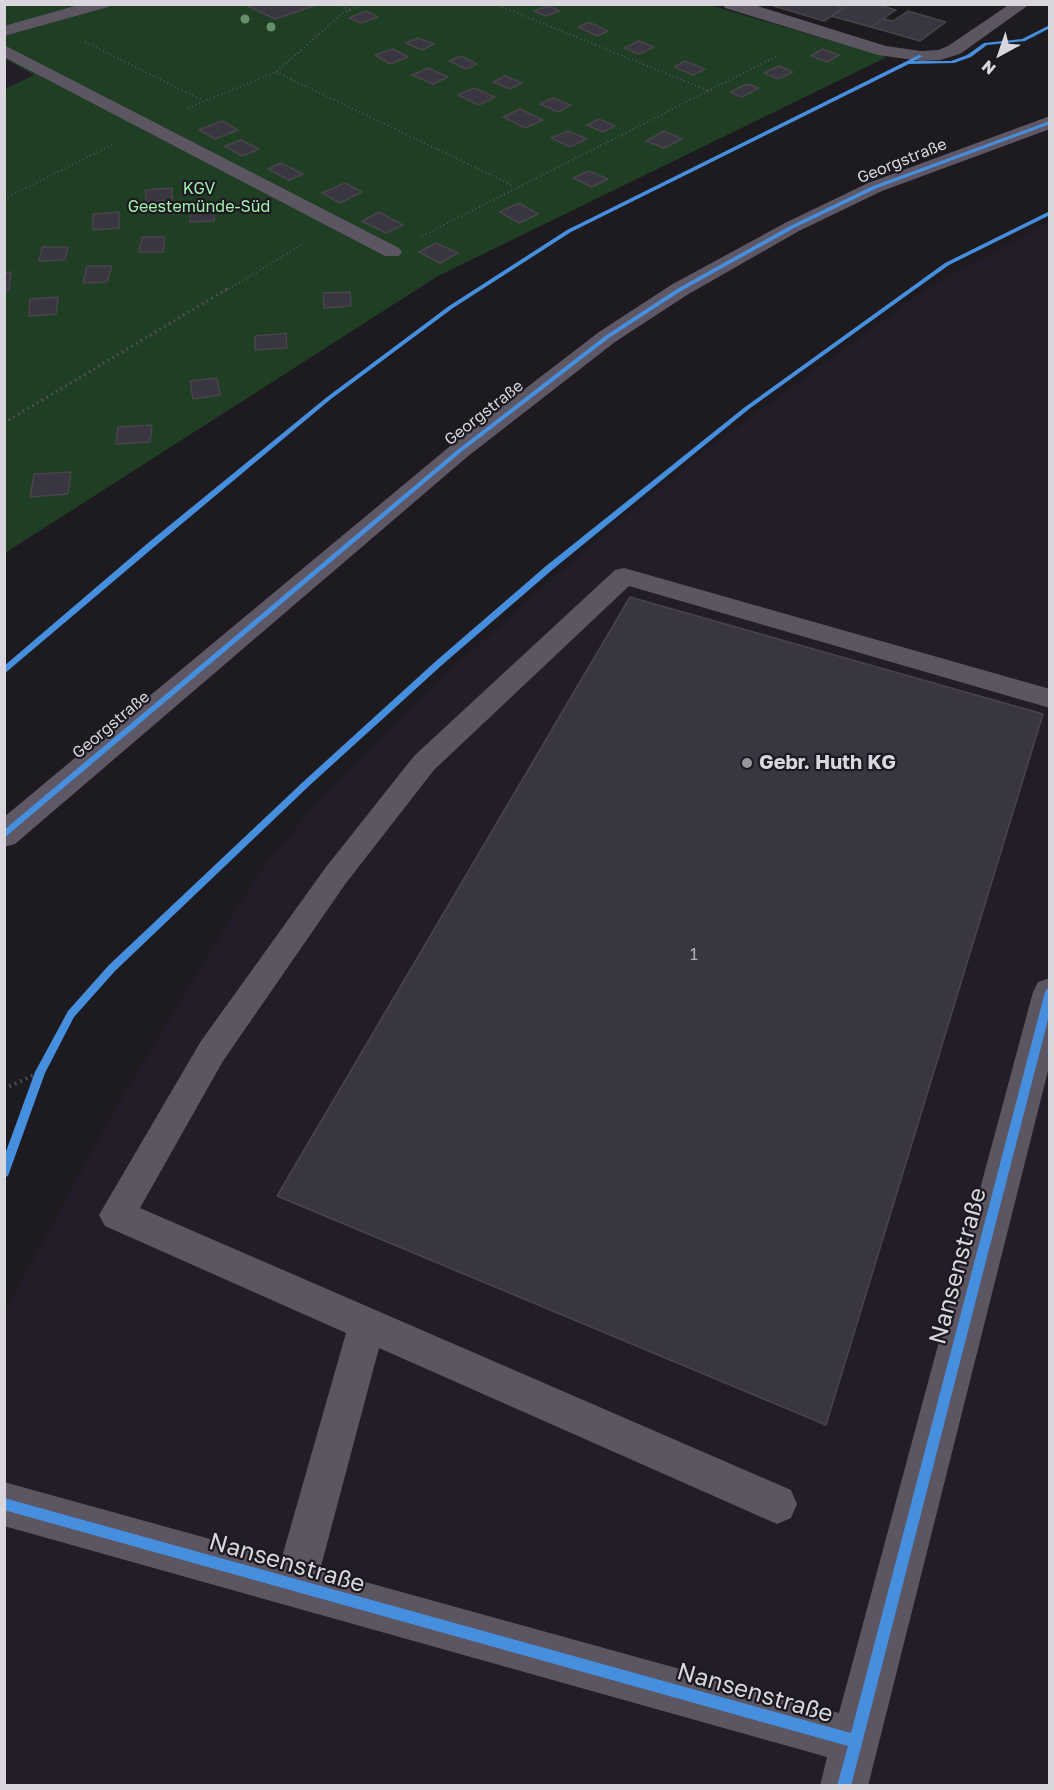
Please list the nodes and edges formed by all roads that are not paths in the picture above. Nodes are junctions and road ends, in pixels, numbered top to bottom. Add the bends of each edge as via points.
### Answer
1 (102, 4) edge
2 (730, 4) edge
3 (1022, 4) edge
4 (4, 31) edge
5 (4, 50) edge
6 (1050, 122) edge
7 (392, 252) road end
8 (1050, 699) edge
9 (4, 835) edge
10 (1050, 992) edge
11 (367, 1325) junction
12 (4, 1504) edge
13 (777, 1504) dead end
14 (295, 1585) junction
15 (855, 1741) junction
16 (844, 1785) edge

1 - 4 lane
2 - 3 street via 884,51 921,56 954,50
5 - 7 lane
6 - 9 main road, Georgstraße via 875,187 792,227 679,290 607,337 458,452
8 - 11 lane via 624,576 424,764 336,875 212,1051 117,1215
10 - 15 street, Nansenstraße
11 - 13 lane
11 - 14 lane
12 - 14 street, Nansenstraße
14 - 15 street, Nansenstraße
15 - 16 street

